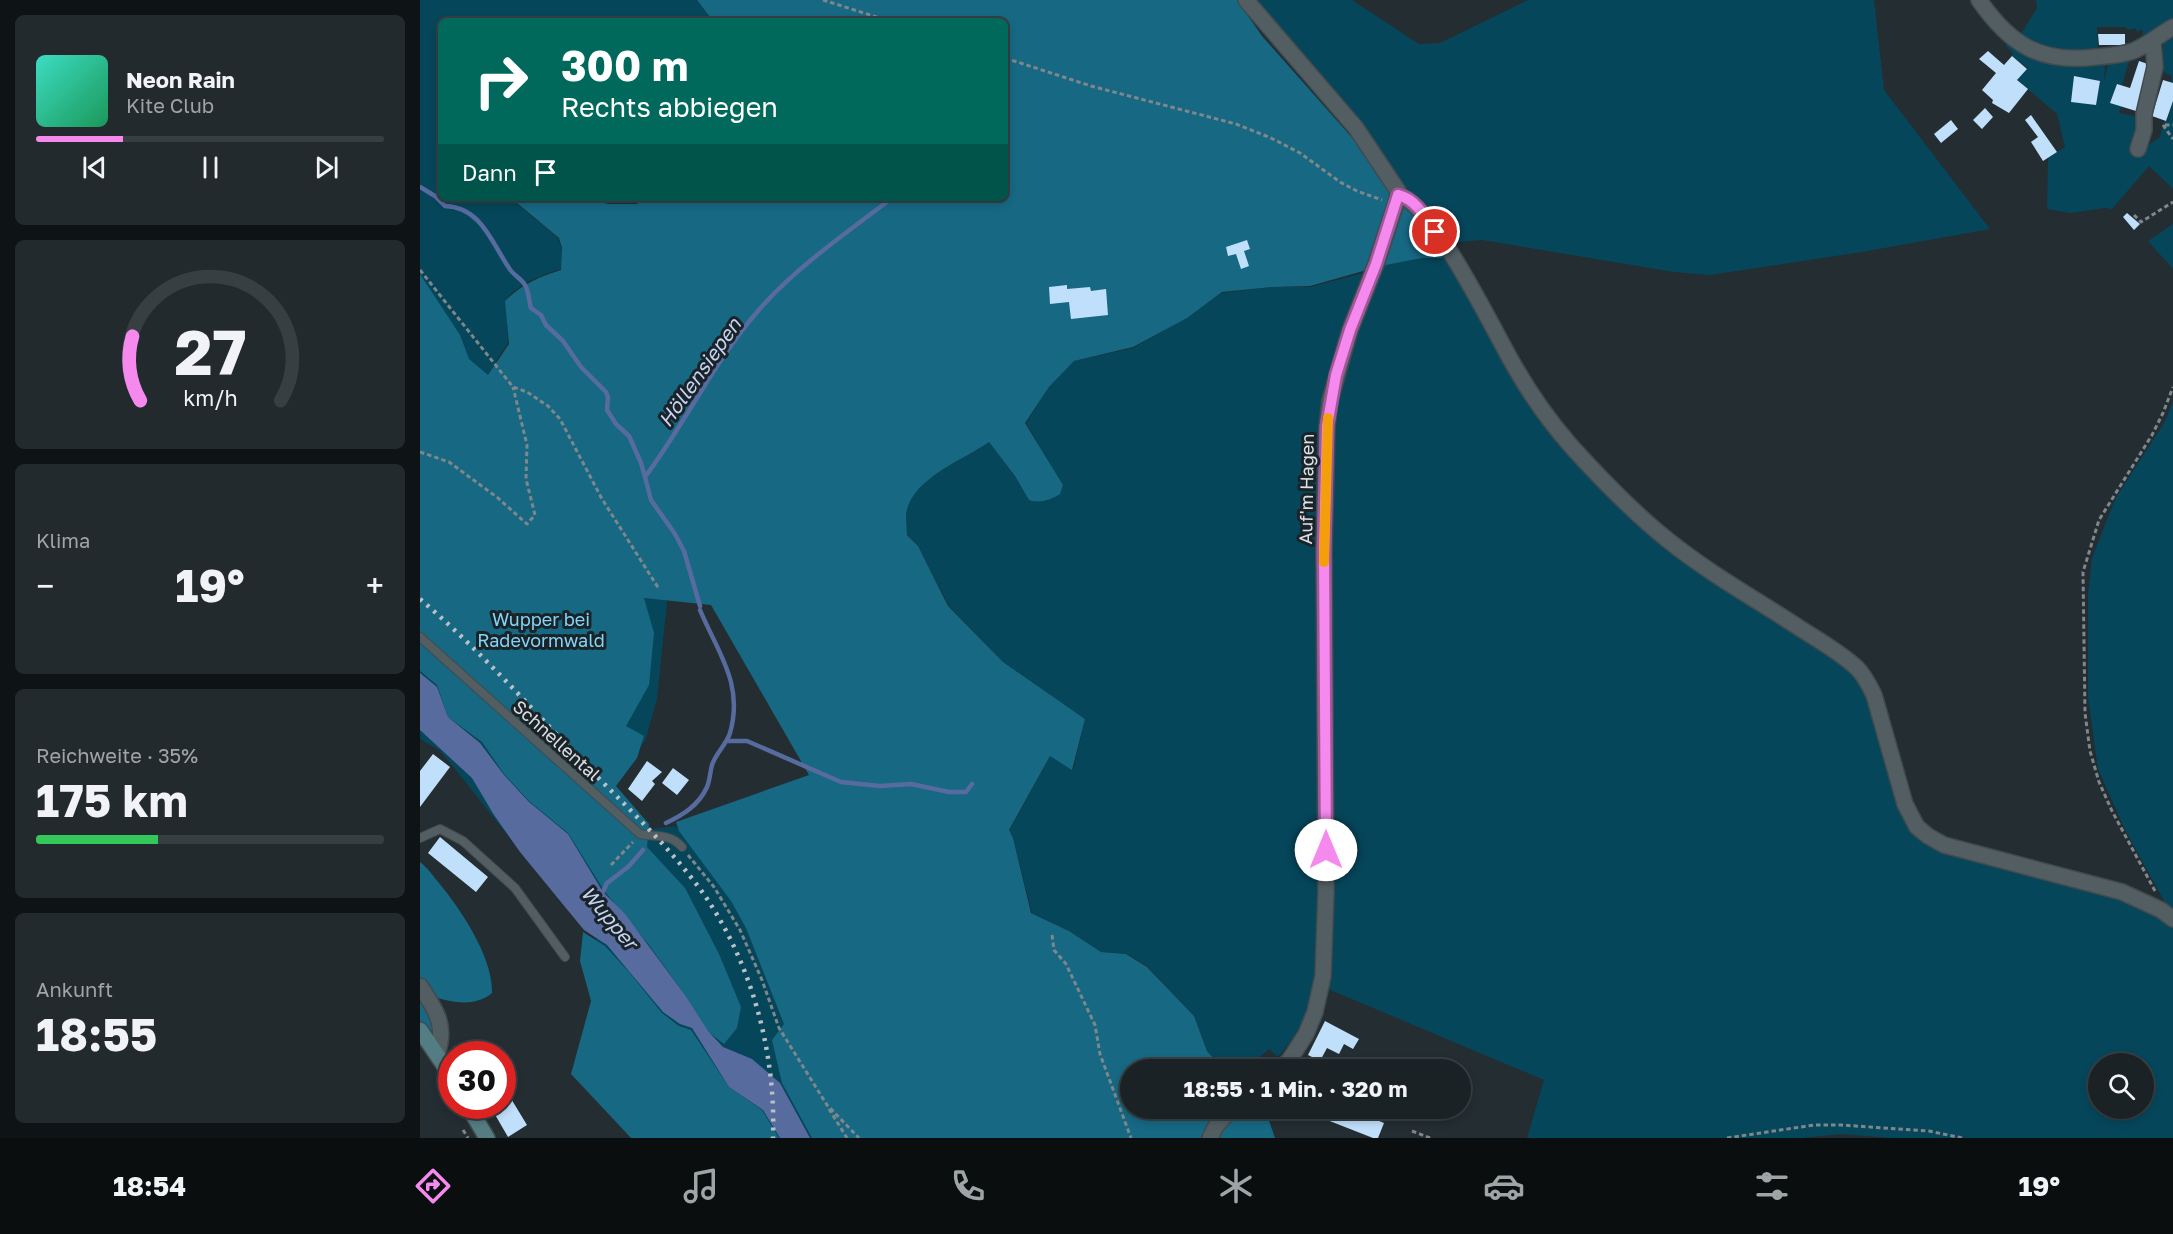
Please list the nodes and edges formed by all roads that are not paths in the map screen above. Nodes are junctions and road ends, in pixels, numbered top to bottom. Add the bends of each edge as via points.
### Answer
1 (1246, 0) edge
2 (1979, 0) edge
3 (2173, 27) edge
4 (2153, 41) junction
5 (2138, 149) dead end
6 (1396, 201) junction
7 (420, 637) edge
8 (420, 838) edge
9 (682, 847) road end
10 (2173, 920) edge
11 (565, 957) dead end
12 (420, 986) edge
13 (420, 1030) edge
14 (437, 1054) joint
15 (1290, 1059) edge
16 (476, 1119) edge
17 (1223, 1119) edge
18 (487, 1138) edge
19 (1210, 1138) edge

1 - 6 street via 1356,128 1397,186
2 - 4 street via 1996,24 2017,41 2051,56 2111,56
3 - 4 street
4 - 5 street via 2156,68
6 - 10 street via 1406,197 1419,209 1451,252 1538,405 1581,456 1668,540 1829,648 1867,680 1905,804 1917,827 1944,845 2122,892
6 - 15 street, Auf'm Hagen via 1350,330 1330,400 1324,551 1323,976 1315,1012
7 - 9 lane, Schnellental via 640,834 662,835
8 - 11 lane via 440,829 463,841 514,888
12 - 14 street via 441,1027 443,1038
13 - 14 main road
16 - 18 main road
17 - 19 street

